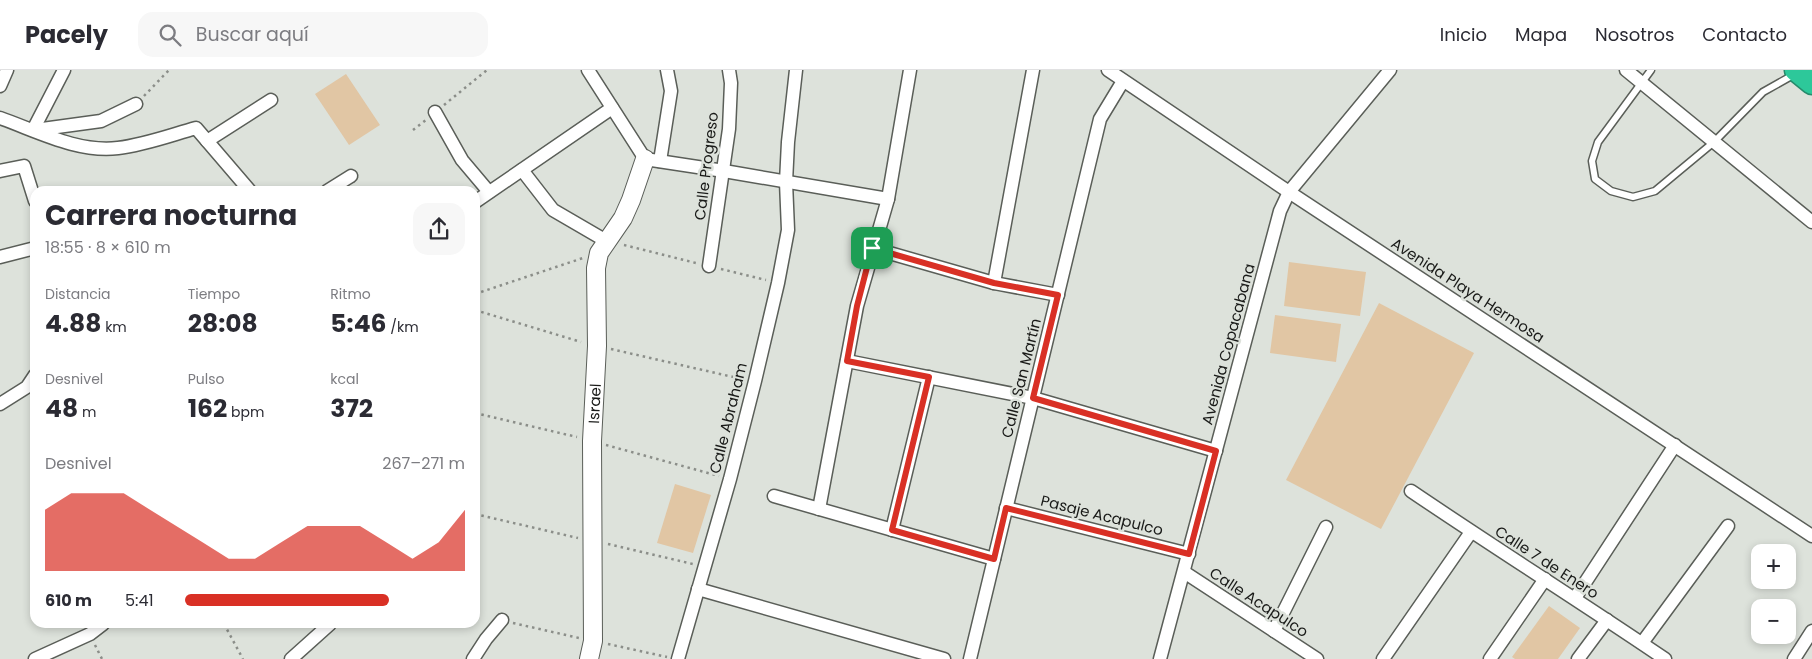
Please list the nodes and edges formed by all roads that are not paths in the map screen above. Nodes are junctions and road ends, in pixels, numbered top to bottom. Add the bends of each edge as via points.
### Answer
1 (7, 70) edge
2 (64, 70) edge
3 (588, 70) edge
4 (667, 70) edge
5 (729, 70) edge
6 (796, 70) edge
7 (910, 70) edge
8 (1033, 70) edge
9 (1108, 70) edge
10 (1390, 70) edge
11 (1626, 70) edge
12 (1651, 70) edge
13 (1802, 75) edge
14 (1123, 81) junction
15 (1641, 82) junction
16 (0, 86) edge
17 (272, 100) dead end
18 (136, 104) road end
19 (612, 108) junction
20 (435, 112) road end
21 (0, 118) edge
22 (33, 130) junction
23 (207, 141) junction
24 (1714, 142) junction
25 (653, 160) junction
26 (522, 170) junction
27 (724, 170) junction
28 (0, 171) edge
29 (351, 176) dead end
30 (786, 182) junction
31 (30, 186) edge
32 (246, 186) edge
33 (335, 186) edge
34 (489, 192) junction
35 (1289, 192) junction
36 (480, 198) edge
37 (888, 198) junction
38 (1812, 222) edge
39 (604, 247) junction
40 (872, 248) junction
41 (30, 249) edge
42 (0, 257) edge
43 (709, 266) road end
44 (994, 283) junction
45 (1058, 295) junction
46 (847, 361) junction
47 (929, 377) junction
48 (30, 382) edge
49 (1033, 398) junction
50 (0, 403) edge
51 (1675, 446) junction
52 (1216, 451) junction
53 (1411, 491) dead end
54 (774, 496) dead end
55 (1006, 508) junction
56 (819, 509) junction
57 (1728, 526) dead end
58 (1326, 527) dead end
59 (892, 530) junction
60 (1471, 532) junction
61 (1812, 536) edge
62 (1189, 554) junction
63 (994, 559) junction
64 (1184, 572) junction
65 (1545, 579) junction
66 (698, 589) junction
67 (1574, 598) junction
68 (502, 620) dead end
69 (1607, 620) junction
70 (98, 628) edge
71 (326, 628) edge
72 (1274, 630) junction
73 (1812, 631) edge
74 (1642, 644) junction
75 (35, 659) edge
76 (291, 659) edge
77 (473, 659) edge
78 (589, 659) edge
79 (678, 659) edge
80 (944, 659) edge
81 (970, 659) edge
82 (1160, 659) edge
83 (1317, 659) edge
84 (1383, 659) edge
85 (1490, 659) edge
86 (1578, 659) edge
87 (1665, 659) edge
88 (1794, 659) edge

1 - 16 street
2 - 22 street
3 - 19 street
4 - 25 street via 671,91
5 - 27 street, Calle Progreso via 730,129
6 - 30 street, Calle Abraham
7 - 37 street
8 - 44 street
9 - 14 street, Avenida Playa Hermosa
10 - 35 street, Avenida Copacabana
11 - 15 street
12 - 15 lane
13 - 24 lane via 1763,92
14 - 35 street, Avenida Playa Hermosa
14 - 45 street, Calle San Martín via 1100,119
15 - 24 street
15 - 24 lane via 1598,142 1592,161 1595,180 1611,191 1633,197 1655,191
17 - 23 street
18 - 22 street via 101,121
19 - 25 street
19 - 26 street
20 - 34 street via 462,160
21 - 22 street
22 - 23 street via 98,148 118,148 196,128
23 - 32 street
24 - 38 street
25 - 27 street
25 - 39 street, Israel
26 - 34 street
26 - 39 street via 553,210
27 - 30 street
27 - 43 street, Calle Progreso
28 - 31 street via 24,166
29 - 33 street
30 - 37 street
30 - 66 street, Calle Abraham via 788,230 778,283 730,479
34 - 36 street
35 - 51 street, Avenida Playa Hermosa
35 - 52 street, Avenida Copacabana via 1280,211
37 - 40 street
39 - 78 street, Israel via 596,268 597,346 592,440 593,641
40 - 44 street
40 - 46 street
41 - 42 street
44 - 45 street
45 - 49 street, Calle San Martín
46 - 47 street
46 - 56 street
47 - 49 street
47 - 59 street
48 - 50 street
49 - 52 street
49 - 55 street, Calle San Martín
51 - 61 street, Avenida Playa Hermosa
51 - 67 street
52 - 62 street, Avenida Copacabana
53 - 60 street, Calle 7 de Enero
54 - 56 street
55 - 62 street, Pasaje Acapulco
55 - 63 street, Calle San Martín
56 - 59 street
57 - 74 street
58 - 72 street
59 - 63 street
60 - 65 street, Calle 7 de Enero
60 - 84 street
62 - 64 street, Avenida Copacabana
63 - 81 street, Calle San Martín
64 - 72 street, Calle Acapulco
64 - 82 street, Avenida Copacabana
65 - 67 street, Calle 7 de Enero
65 - 85 street
66 - 79 street, Calle Abraham
66 - 80 street
67 - 69 street, Calle 7 de Enero
68 - 77 street
69 - 74 street, Calle 7 de Enero
69 - 86 street
70 - 75 street
71 - 76 street
72 - 83 street, Calle Acapulco
73 - 88 street
74 - 87 street, Calle 7 de Enero

